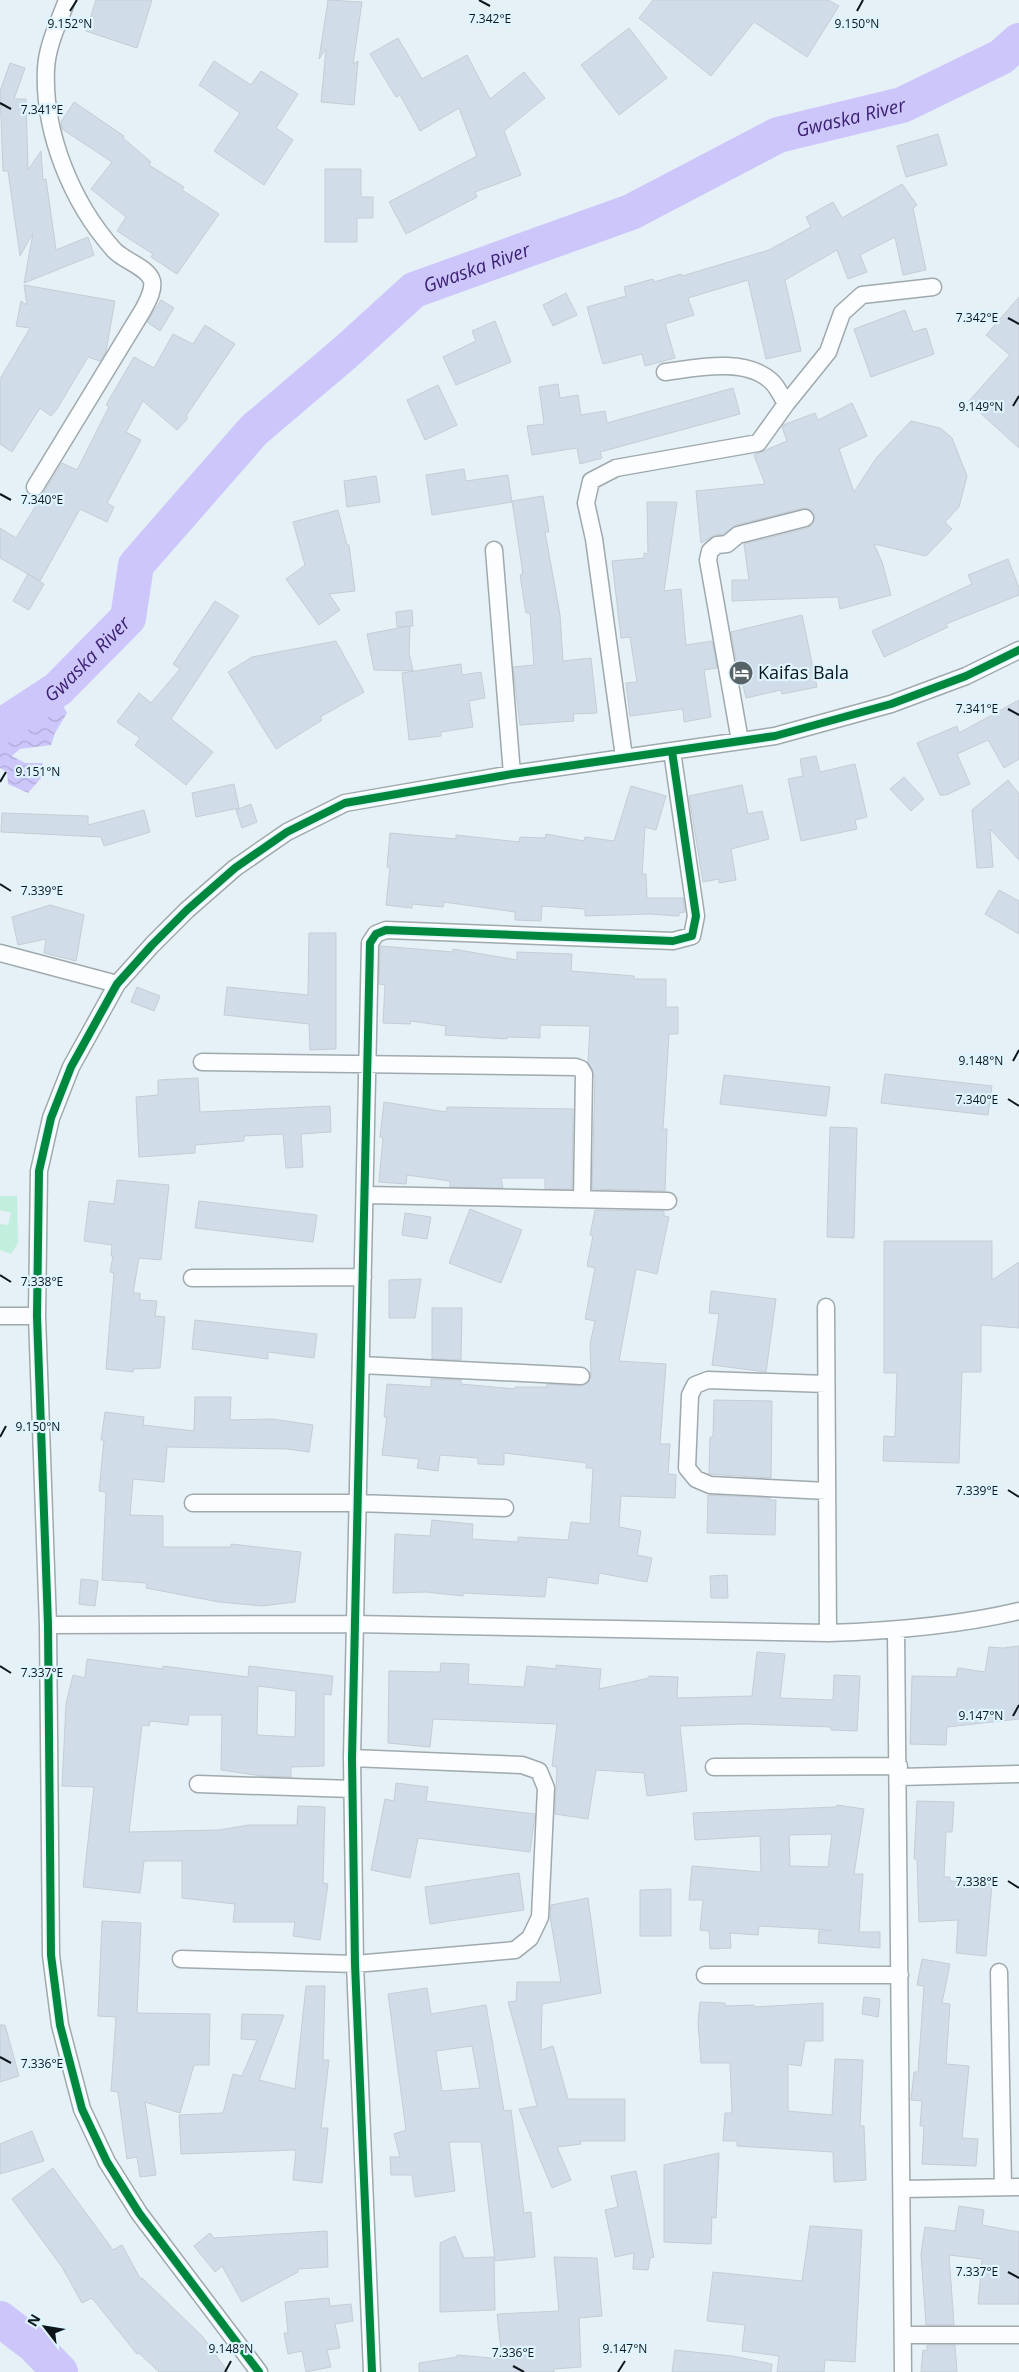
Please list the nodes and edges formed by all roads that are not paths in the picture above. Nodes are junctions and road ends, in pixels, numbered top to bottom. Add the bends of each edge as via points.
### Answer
1 (67, 0) edge
2 (933, 287) dead end
3 (665, 372) dead end
4 (786, 404) junction
5 (35, 487) dead end
6 (805, 518) dead end
7 (494, 550) dead end
8 (1019, 650) edge
9 (740, 742) junction
10 (672, 751) junction
11 (624, 758) junction
12 (512, 774) junction
13 (0, 953) edge
14 (117, 984) junction
15 (202, 1062) dead end
16 (368, 1064) junction
17 (366, 1195) junction
18 (582, 1199) junction
19 (668, 1201) dead end
20 (363, 1277) junction
21 (192, 1278) dead end
22 (826, 1307) dead end
23 (0, 1316) edge
24 (37, 1316) junction
25 (361, 1365) junction
26 (581, 1376) dead end
27 (826, 1384) junction
28 (827, 1491) junction
29 (192, 1503) dead end
30 (357, 1503) junction
31 (506, 1508) dead end
32 (1019, 1611) edge
33 (355, 1624) junction
34 (48, 1625) junction
35 (896, 1631) junction
36 (828, 1633) junction
37 (352, 1758) junction
38 (714, 1767) dead end
39 (899, 1771) junction
40 (1019, 1774) edge
41 (198, 1784) dead end
42 (352, 1789) junction
43 (181, 1959) dead end
44 (355, 1964) junction
45 (1000, 1972) dead end
46 (705, 1975) dead end
47 (900, 1975) junction
48 (1011, 2187) edge
49 (902, 2189) junction
50 (903, 2335) junction
51 (1019, 2335) edge
52 (259, 2372) edge
53 (372, 2372) edge
54 (903, 2372) edge

1 - 5 street via 51,42 46,68 53,137 73,186 95,224 116,252 152,281 151,294 143,310
2 - 4 street via 862,295 842,313 828,352
3 - 4 street via 722,365 751,371 771,381
4 - 11 street via 758,443 616,468 590,481 586,503 594,539
6 - 9 street via 738,535 710,551 708,560
7 - 12 street
8 - 9 street via 966,676 892,704 775,736
9 - 10 street
10 - 11 street
10 - 16 street via 696,916 692,936 673,941 386,930 376,934 370,943
11 - 12 street
12 - 14 street via 345,803 287,832 235,868 187,910
13 - 14 street
14 - 24 street via 71,1067 51,1118 39,1170
15 - 16 street
16 - 17 street
16 - 18 street via 581,1069 584,1074
17 - 18 street
17 - 20 street
18 - 19 street
20 - 21 street
20 - 25 street
22 - 27 street
23 - 24 street
24 - 34 street
25 - 26 street
25 - 30 street
27 - 28 street
27 - 28 street via 708,1380 695,1385 690,1396 687,1468 696,1480 710,1485
28 - 36 street
29 - 30 street
30 - 31 street
30 - 33 street
32 - 35 street via 982,1620
33 - 34 street
33 - 36 street
33 - 37 street
34 - 52 street via 51,1955 60,2025 82,2108 107,2162 139,2213
35 - 36 street
35 - 39 street
37 - 42 street
37 - 44 street via 522,1765 539,1771 546,1788 540,1917 530,1938 516,1950
38 - 39 street
39 - 40 street
39 - 47 street
41 - 42 street
42 - 44 street
43 - 44 street
44 - 53 street
45 - 48 street
46 - 47 street
47 - 49 street
48 - 49 street
49 - 50 street
50 - 51 street
50 - 54 street

